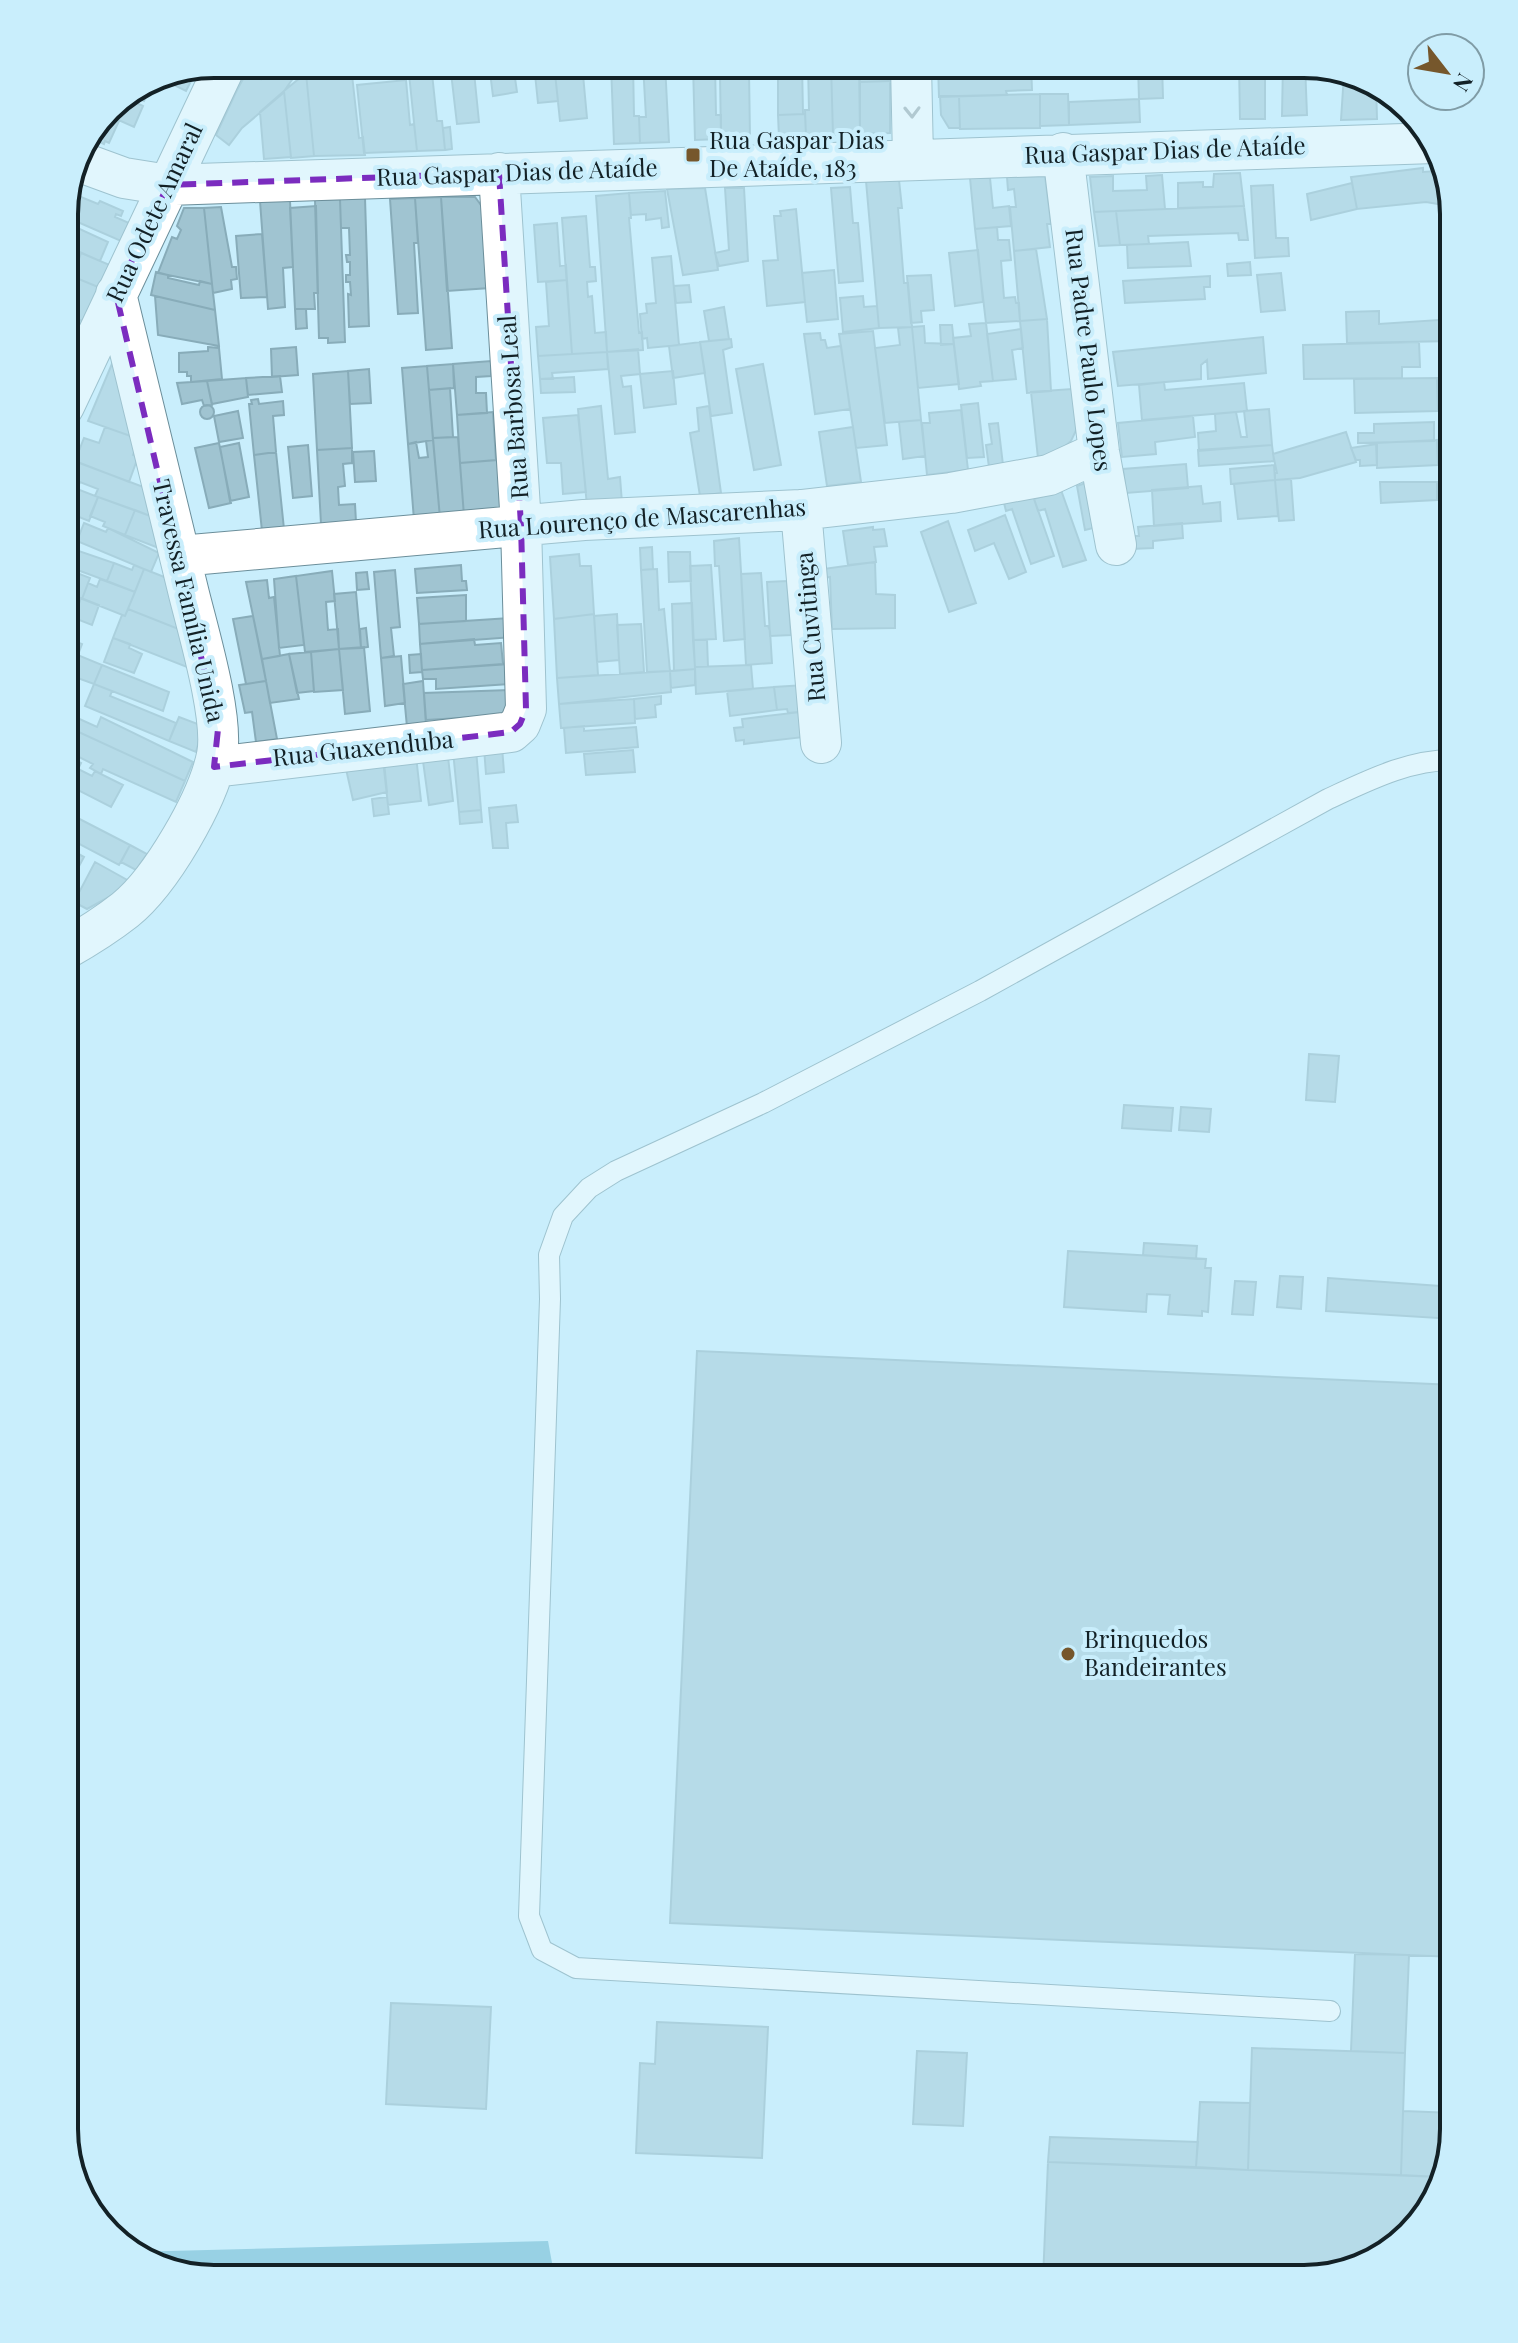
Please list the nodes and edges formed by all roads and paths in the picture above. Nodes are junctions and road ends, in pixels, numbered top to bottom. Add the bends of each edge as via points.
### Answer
1 (219, 78) edge
2 (911, 78) edge
3 (1420, 143) edge
4 (1063, 153) junction
5 (913, 159) junction
6 (88, 165) edge
7 (499, 173) junction
8 (168, 185) junction
9 (116, 294) junction
10 (78, 376) edge
11 (1099, 452) junction
12 (801, 510) junction
13 (521, 525) junction
14 (1116, 545) dead end
15 (180, 556) junction
16 (511, 732) joint
17 (821, 743) dead end
18 (1440, 760) edge
19 (214, 767) junction
20 (78, 941) edge
21 (1330, 2011) dead end

1 - 8 street, Rua Odete Amaral
2 -> 5 street
3 - 4 street, Rua Gaspar Dias de Ataíde
4 - 5 street, Rua Gaspar Dias de Ataíde
4 - 11 street, Rua Padre Paulo Lopes
5 - 7 street, Rua Gaspar Dias de Ataíde
6 - 8 street, Rua Gaspar Dias de Ataíde
7 - 8 street, Rua Gaspar Dias de Ataíde
7 - 13 street, Rua Barbosa Leal
8 - 9 street, Rua Odete Amaral
9 - 10 street, Rua Odete Amaral
9 - 15 street, Travessa Família Unida
11 - 12 street, Rua Lourenço de Mascarenhas via 1049,475 951,493
11 - 14 street, Rua Padre Paulo Lopes
12 - 13 street, Rua Lourenço de Mascarenhas
12 - 17 street, Rua Cuvitinga
13 - 15 street, Rua Lourenço de Mascarenhas
13 - 16 street, Rua Barbosa Leal via 526,709
15 - 19 street, Travessa Família Unida via 218,729
16 - 19 street, Rua Guaxenduba
18 - 21 lane via 1367,780 1328,799 980,991 763,1103 616,1171 589,1188 563,1216 549,1255 529,1916 542,1950 576,1968
19 - 20 street, Travessa Família Unida via 181,838 151,883 127,909

